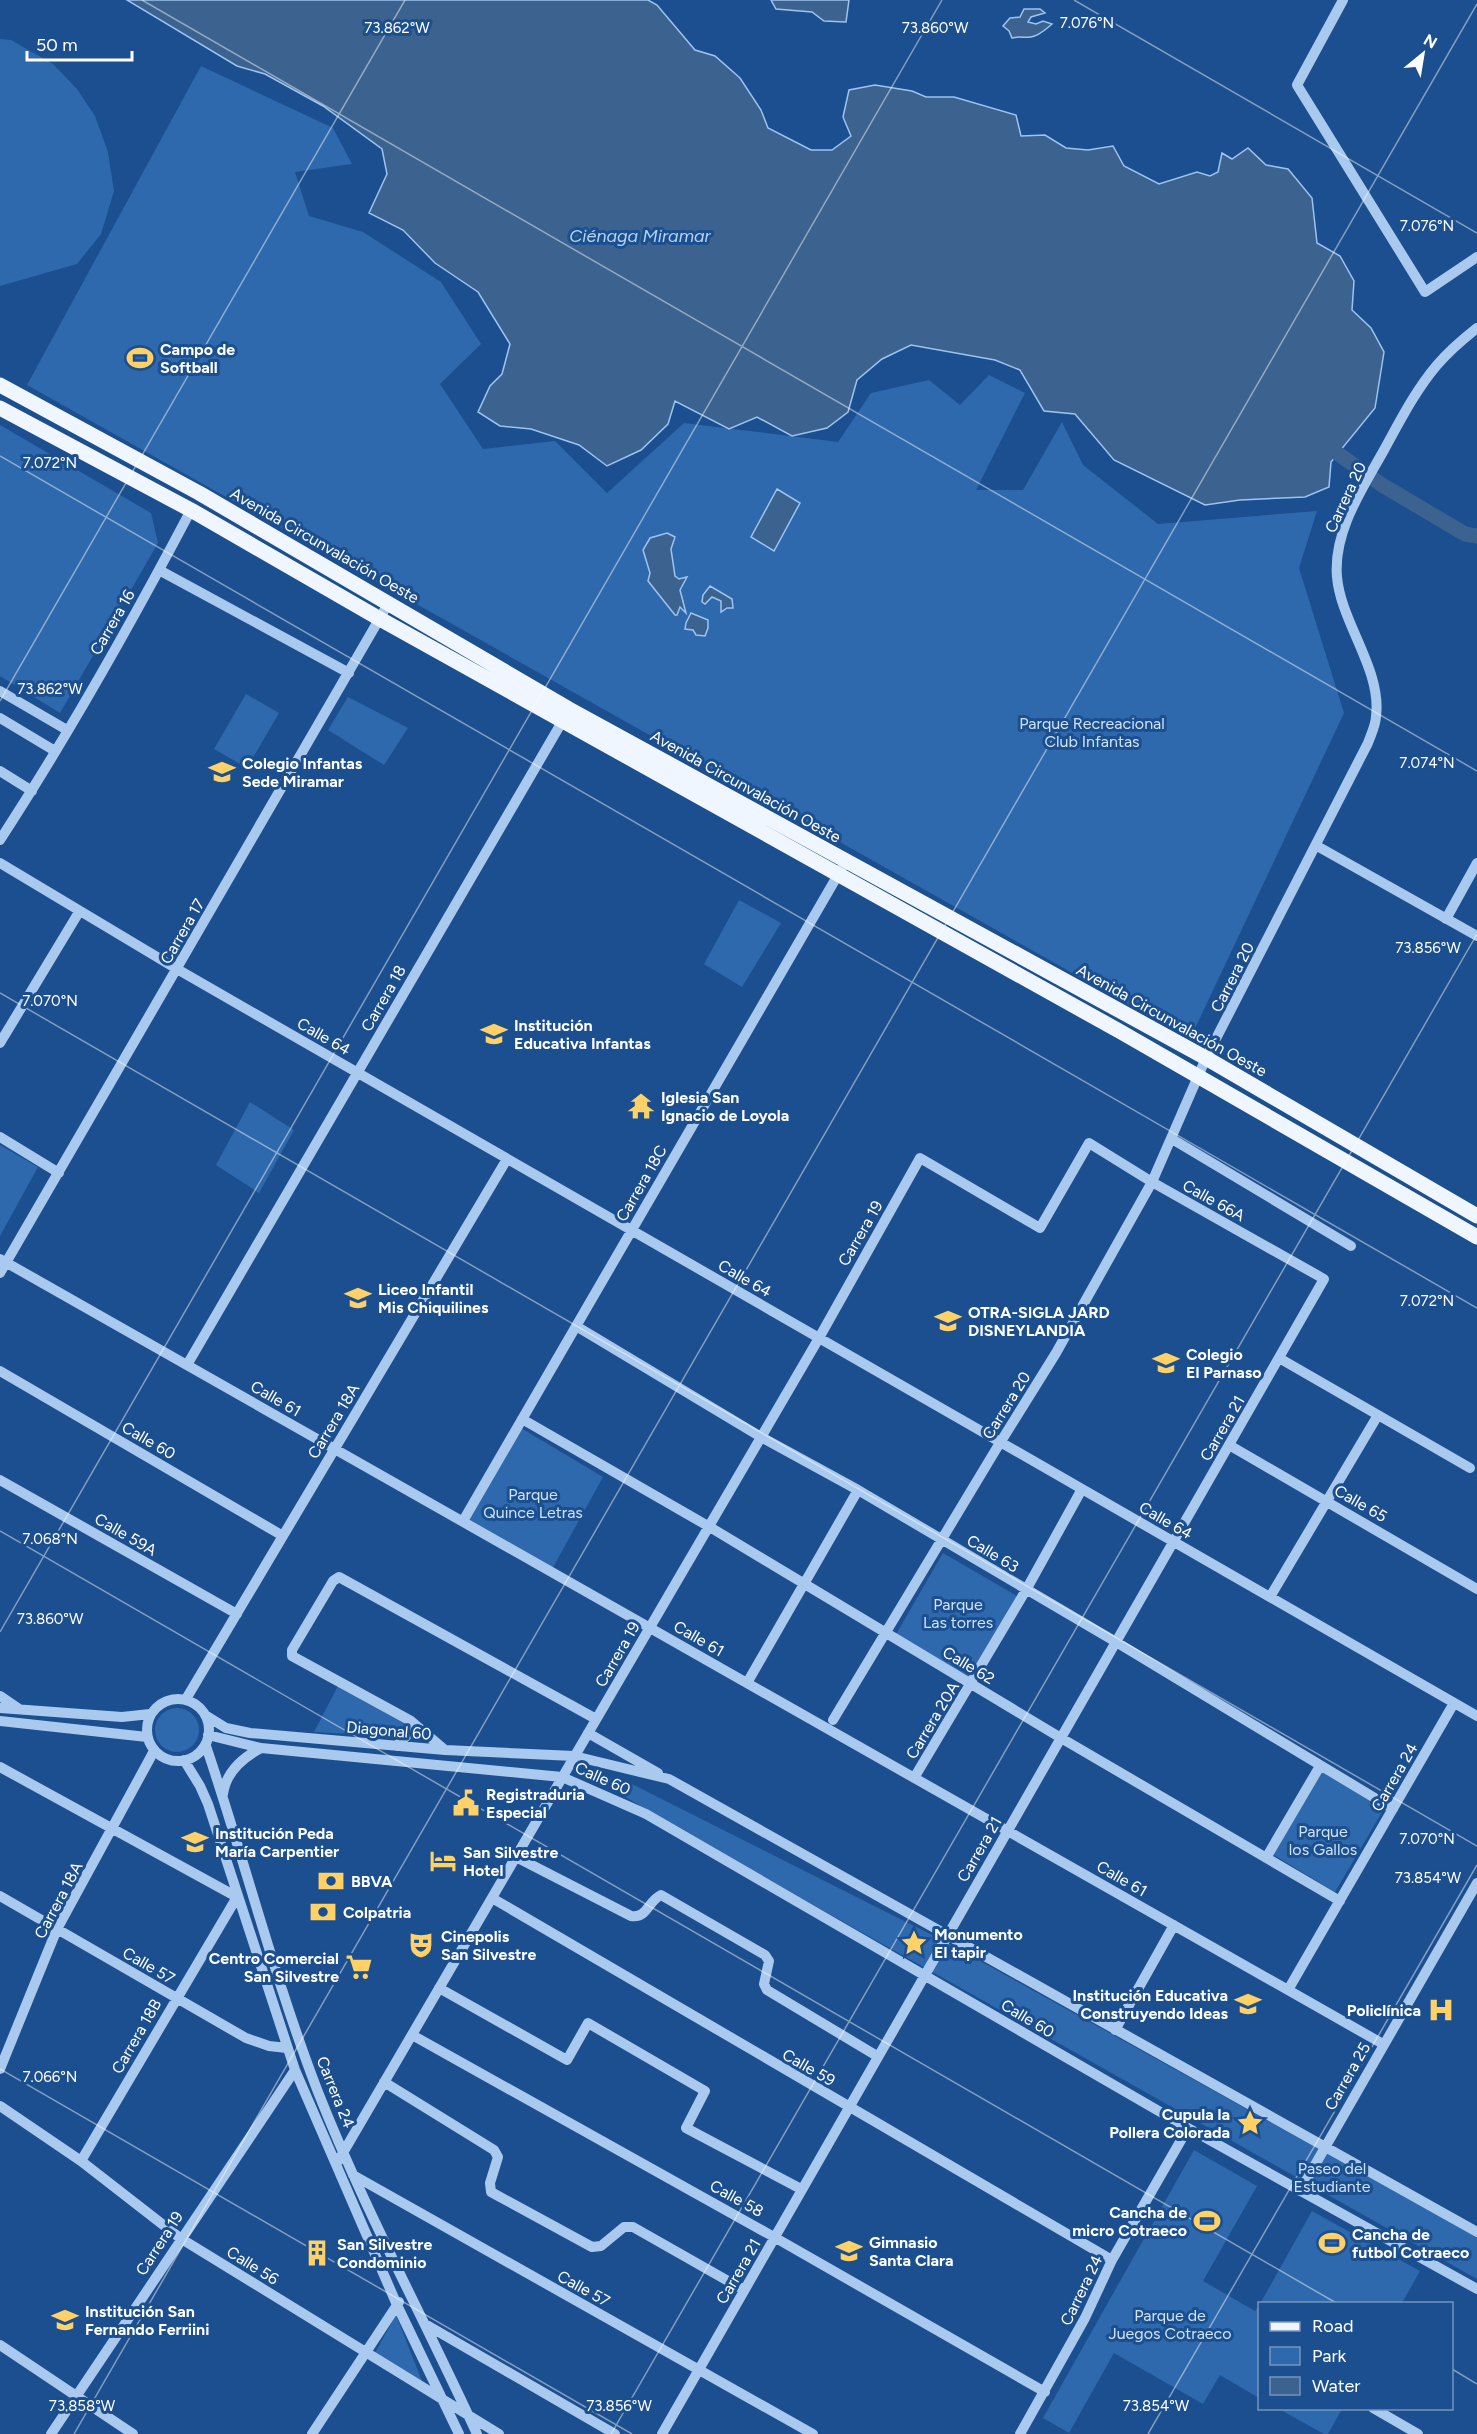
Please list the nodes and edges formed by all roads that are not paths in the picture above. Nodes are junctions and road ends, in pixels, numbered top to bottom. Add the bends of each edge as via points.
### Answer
1 (1344, 0) edge
2 (1477, 257) edge
3 (1477, 328) edge
4 (0, 385) edge
5 (0, 408) edge
6 (191, 510) junction
7 (159, 570) junction
8 (388, 604) junction
9 (380, 618) junction
10 (349, 673) junction
11 (0, 691) edge
12 (566, 715) junction
13 (0, 718) edge
14 (67, 730) junction
15 (55, 751) junction
16 (0, 771) edge
17 (32, 790) junction
18 (0, 840) edge
19 (1317, 846) junction
20 (846, 861) junction
21 (0, 863) edge
22 (1477, 863) edge
23 (838, 875) junction
24 (80, 912) junction
25 (1446, 919) junction
26 (1477, 936) edge
27 (177, 969) junction
28 (0, 1043) edge
29 (1206, 1058) junction
30 (357, 1073) junction
31 (1198, 1076) junction
32 (0, 1137) edge
33 (1172, 1139) junction
34 (920, 1158) joint
35 (507, 1159) junction
36 (59, 1173) junction
37 (1152, 1182) junction
38 (1477, 1215) edge
39 (632, 1230) junction
40 (1477, 1237) edge
41 (1351, 1246) dead end
42 (3, 1260) edge
43 (0, 1274) edge
44 (1324, 1279) joint
45 (576, 1326) junction
46 (819, 1338) junction
47 (1279, 1358) junction
48 (187, 1365) junction
49 (0, 1371) edge
50 (1378, 1415) junction
51 (522, 1419) junction
52 (760, 1437) junction
53 (1000, 1442) junction
54 (1229, 1446) junction
55 (334, 1449) junction
56 (1470, 1468) dead end
57 (0, 1480) edge
58 (1082, 1489) junction
59 (858, 1490) junction
60 (1328, 1501) junction
61 (463, 1521) junction
62 (708, 1526) junction
63 (283, 1536) junction
64 (941, 1540) junction
65 (1173, 1541) junction
66 (804, 1583) junction
67 (1477, 1588) edge
68 (1026, 1590) junction
69 (1270, 1597) junction
70 (237, 1614) junction
71 (650, 1628) junction
72 (885, 1633) junction
73 (1116, 1642) junction
74 (747, 1683) junction
75 (971, 1683) junction
76 (0, 1695) edge
77 (186, 1699) junction
78 (1454, 1703) junction
79 (0, 1708) edge
80 (22, 1711) junction
81 (150, 1714) junction
82 (205, 1715) junction
83 (1477, 1716) edge
84 (596, 1719) junction
85 (833, 1720) dead end
86 (0, 1721) edge
87 (411, 1721) junction
88 (588, 1733) junction
89 (147, 1737) junction
90 (1060, 1738) junction
91 (207, 1741) junction
92 (397, 1746) junction
93 (261, 1748) junction
94 (154, 1750) junction
95 (445, 1750) junction
96 (574, 1756) junction
97 (184, 1760) junction
98 (1320, 1766) junction
99 (0, 1767) edge
100 (562, 1777) junction
101 (914, 1778) junction
102 (669, 1779) junction
103 (223, 1794) junction
104 (1393, 1809) junction
105 (113, 1829) junction
106 (1007, 1830) junction
107 (516, 1857) junction
108 (1266, 1858) junction
109 (1477, 1884) edge
110 (0, 1896) edge
111 (237, 1897) junction
112 (492, 1898) junction
113 (1340, 1900) junction
114 (1174, 1925) junction
115 (57, 1929) junction
116 (947, 1935) junction
117 (924, 1974) junction
118 (439, 1988) junction
119 (1288, 1990) junction
120 (176, 1998) junction
121 (1115, 2030) junction
122 (412, 2035) junction
123 (1383, 2044) junction
124 (287, 2048) junction
125 (878, 2056) junction
126 (0, 2069) edge
127 (295, 2070) junction
128 (384, 2082) junction
129 (0, 2106) edge
130 (848, 2107) junction
131 (1188, 2128) junction
132 (1324, 2148) junction
133 (344, 2152) junction
134 (81, 2161) junction
135 (338, 2167) junction
136 (353, 2175) junction
137 (801, 2189) junction
138 (1300, 2191) junction
139 (1477, 2232) edge
140 (774, 2236) junction
141 (180, 2238) junction
142 (1112, 2260) junction
143 (407, 2289) junction
144 (1477, 2289) edge
145 (744, 2290) junction
146 (397, 2305) junction
147 (424, 2324) junction
148 (0, 2345) edge
149 (366, 2352) junction
150 (698, 2370) junction
151 (1045, 2392) junction
152 (77, 2396) junction
153 (442, 2399) junction
154 (1375, 2410) edge
155 (468, 2415) junction
156 (51, 2434) edge
157 (133, 2434) edge
158 (312, 2434) edge
159 (459, 2434) edge
160 (477, 2434) edge
161 (499, 2434) edge
162 (615, 2434) edge
163 (662, 2434) edge
164 (813, 2434) edge
165 (1020, 2434) edge
166 (1418, 2434) edge

1 - 2 street via 1297,85 1425,292
3 - 19 street, Carrera 20 via 1438,364 1412,399 1345,526 1338,549 1337,577 1375,690 1376,717 1368,743
4 - 8 main road, Avenida Circunvalación Oeste via 199,493
5 - 6 main road, Avenida Circunvalación Oeste
6 - 7 street, Carrera 16
6 - 9 main road, Avenida Circunvalación Oeste
7 - 10 street
7 - 14 street, Carrera 16
8 - 9 street, Carrera 17
8 - 12 main road, Avenida Circunvalación Oeste
9 - 10 street, Carrera 17
9 - 12 main road, Avenida Circunvalación Oeste
10 - 27 street, Carrera 17
11 - 14 street
12 - 20 main road, Avenida Circunvalación Oeste
12 - 23 main road, Avenida Circunvalación Oeste
12 - 30 street, Carrera 18
13 - 15 street
14 - 15 street, Carrera 16
15 - 17 street, Carrera 16
16 - 17 street
17 - 18 street, Carrera 16
19 - 25 street
19 - 29 street, Carrera 20
20 - 23 street, Carrera 18C
20 - 29 main road, Avenida Circunvalación Oeste
21 - 24 street, Calle 64
22 - 25 street
23 - 31 main road, Avenida Circunvalación Oeste
23 - 39 street, Carrera 18C
24 - 27 street, Calle 64
24 - 28 street
25 - 26 street
27 - 30 street, Calle 64
27 - 36 street, Carrera 17
29 - 31 street, Carrera 20
29 - 38 main road, Avenida Circunvalación Oeste
30 - 35 street, Calle 64
30 - 48 street, Carrera 18
31 - 33 street, Carrera 20
31 - 40 main road, Avenida Circunvalación Oeste
32 - 36 street
33 - 37 street, Carrera 20
33 - 41 street
34 - 37 street, Calle 66A via 1040,1228 1089,1143
34 - 46 street, Carrera 19
35 - 39 street, Calle 64
35 - 55 street, Carrera 18A
36 - 42 street, Carrera 17
37 - 44 street, Calle 66A
37 - 53 street, Carrera 20 via 1056,1353
39 - 45 street, Carrera 18C
39 - 46 street, Calle 64
42 - 43 street, Carrera 17
42 - 48 street, Calle 61
44 - 47 street, Carrera 21
45 - 51 street, Carrera 18C
45 - 52 street, Calle 63
46 - 52 street, Carrera 19
46 - 53 street, Calle 64
47 - 50 street
47 - 54 street, Carrera 21
48 - 55 street, Calle 61
49 - 63 street, Calle 60
50 - 56 street
50 - 60 street
51 - 61 street, Carrera 18C
51 - 62 street, Calle 62
52 - 59 street, Calle 63
52 - 62 street, Carrera 19
53 - 58 street, Calle 64
53 - 64 street, Carrera 20
54 - 60 street, Calle 65
54 - 65 street, Carrera 21
55 - 61 street, Calle 61
55 - 63 street, Carrera 18A
57 - 70 street, Calle 59A
58 - 65 street, Calle 64
58 - 68 street, Carrera 20A
59 - 64 street, Calle 63
59 - 66 street
60 - 67 street, Calle 65
60 - 69 street
61 - 71 street, Calle 61
62 - 66 street, Calle 62
62 - 71 street, Carrera 19
63 - 70 street, Carrera 18A
64 - 68 street, Calle 63
64 - 72 street, Carrera 20
65 - 69 street, Calle 64
65 - 73 street, Carrera 21
66 - 72 street, Calle 62
66 - 74 street
68 - 73 street, Calle 63
68 - 75 street, Carrera 20A
69 - 78 street, Calle 64
70 - 77 street, Carrera 18A
71 - 74 street, Calle 61
71 - 84 street, Carrera 19
72 - 75 street, Calle 62
72 - 85 street, Carrera 20
73 - 90 street, Carrera 21
73 - 98 street, Calle 63
74 - 101 street, Calle 61
75 - 90 street, Calle 62
75 - 101 street, Carrera 20A
76 - 80 street
77 - 81 street via 162,1702
77 - 82 street
78 - 83 street, Calle 64
78 - 104 street, Carrera 24
79 - 80 street
80 - 81 street via 122,1718
81 - 89 street
82 - 91 street
82 - 92 street, Diagonal 60 via 226,1728 250,1733
84 - 87 street via 339,1577 333,1581 292,1656
84 - 88 street, Carrera 19
86 - 89 street
87 - 92 street via 408,1734
87 - 95 street
88 - 96 street, Carrera 19
88 - 102 street
89 - 94 street
90 - 106 street, Carrera 21
90 - 108 street, Calle 62
91 - 93 street, Diagonal 60
91 - 97 street via 198,1754
91 - 103 street, Carrera 24
92 - 95 street, Diagonal 60
93 - 100 street, Diagonal 60
93 - 103 street via 239,1762
94 - 97 street via 172,1761
94 - 105 street, Carrera 18A
95 - 96 street, Diagonal 60
96 - 100 street, Carrera 19
96 - 102 street, Calle 60
97 - 111 street, Carrera 24 via 208,1804
98 - 104 street, Calle 63
98 - 108 street
99 - 105 street
100 - 107 street, Carrera 19
100 - 117 street, Calle 60 via 646,1814
101 - 106 street, Calle 61
102 - 116 street, Calle 60
103 - 133 street, Carrera 24 via 283,1995
104 - 113 street, Carrera 24
105 - 111 street
105 - 115 street, Carrera 18A
106 - 114 street, Calle 61
106 - 116 street, Carrera 21
107 - 112 street, Carrera 19
107 - 125 street via 631,1916 643,1915 661,1894 765,1955 769,1962 764,1984 767,1990
108 - 113 street, Calle 62
109 - 123 street, Carrera 25
110 - 115 street, Calle 57
111 - 120 street, Carrera 18B
111 - 124 street, Carrera 24
112 - 118 street, Carrera 19
112 - 130 street, Calle 59
113 - 119 street, Carrera 24
114 - 119 street, Calle 61
114 - 121 street
115 - 120 street, Calle 57
115 - 126 street, Carrera 18A
116 - 117 street, Carrera 21
116 - 121 street, Calle 60
117 - 125 street, Carrera 21
117 - 131 street, Calle 60
118 - 122 street, Carrera 19
118 - 137 street via 567,2060 588,2023 705,2091 686,2128
119 - 123 street, Calle 61
120 - 124 street, Calle 57 via 246,2038
120 - 134 street, Carrera 18B
121 - 132 street, Calle 60
122 - 128 street, Carrera 19
122 - 140 street, Calle 58
123 - 132 street, Carrera 25
124 - 127 street, Carrera 24
125 - 130 street, Carrera 21
127 - 135 street, Carrera 24
127 - 141 street, Carrera 19
128 - 133 street, Carrera 19
128 - 145 street via 494,2150 498,2157 491,2192 592,2247 601,2246 624,2227 633,2227
129 - 134 street, Calle 56
130 - 137 street, Carrera 21
130 - 142 street, Calle 59
131 - 138 street, Calle 60
131 - 142 street, Carrera 24
132 - 138 street, Carrera 25
132 - 139 street, Calle 60
133 - 135 street, Carrera 19
133 - 136 street, Carrera 24
134 - 141 street, Calle 56
135 - 136 street, Calle 57
135 - 146 street, Carrera 24
136 - 143 street, Carrera 24
136 - 150 street, Calle 57
137 - 140 street, Carrera 21
138 - 144 street, Calle 60
140 - 145 street, Carrera 21
140 - 151 street, Calle 58
141 - 149 street, Calle 56
141 - 152 street, Carrera 19
142 - 151 street, Carrera 24
143 - 146 street
143 - 147 street, Carrera 24
145 - 150 street, Carrera 21
146 - 149 street
146 - 153 street, Carrera 24
147 - 155 street, Carrera 24
147 - 162 street
148 - 152 street
149 - 153 street, Calle 56
149 - 158 street
150 - 163 street, Carrera 21
150 - 164 street, Calle 57
151 - 165 street, Carrera 24
152 - 156 street, Carrera 19
152 - 157 street
153 - 155 street, Calle 56
153 - 159 street, Carrera 24
154 - 166 street
155 - 160 street, Carrera 24
155 - 161 street, Calle 56

